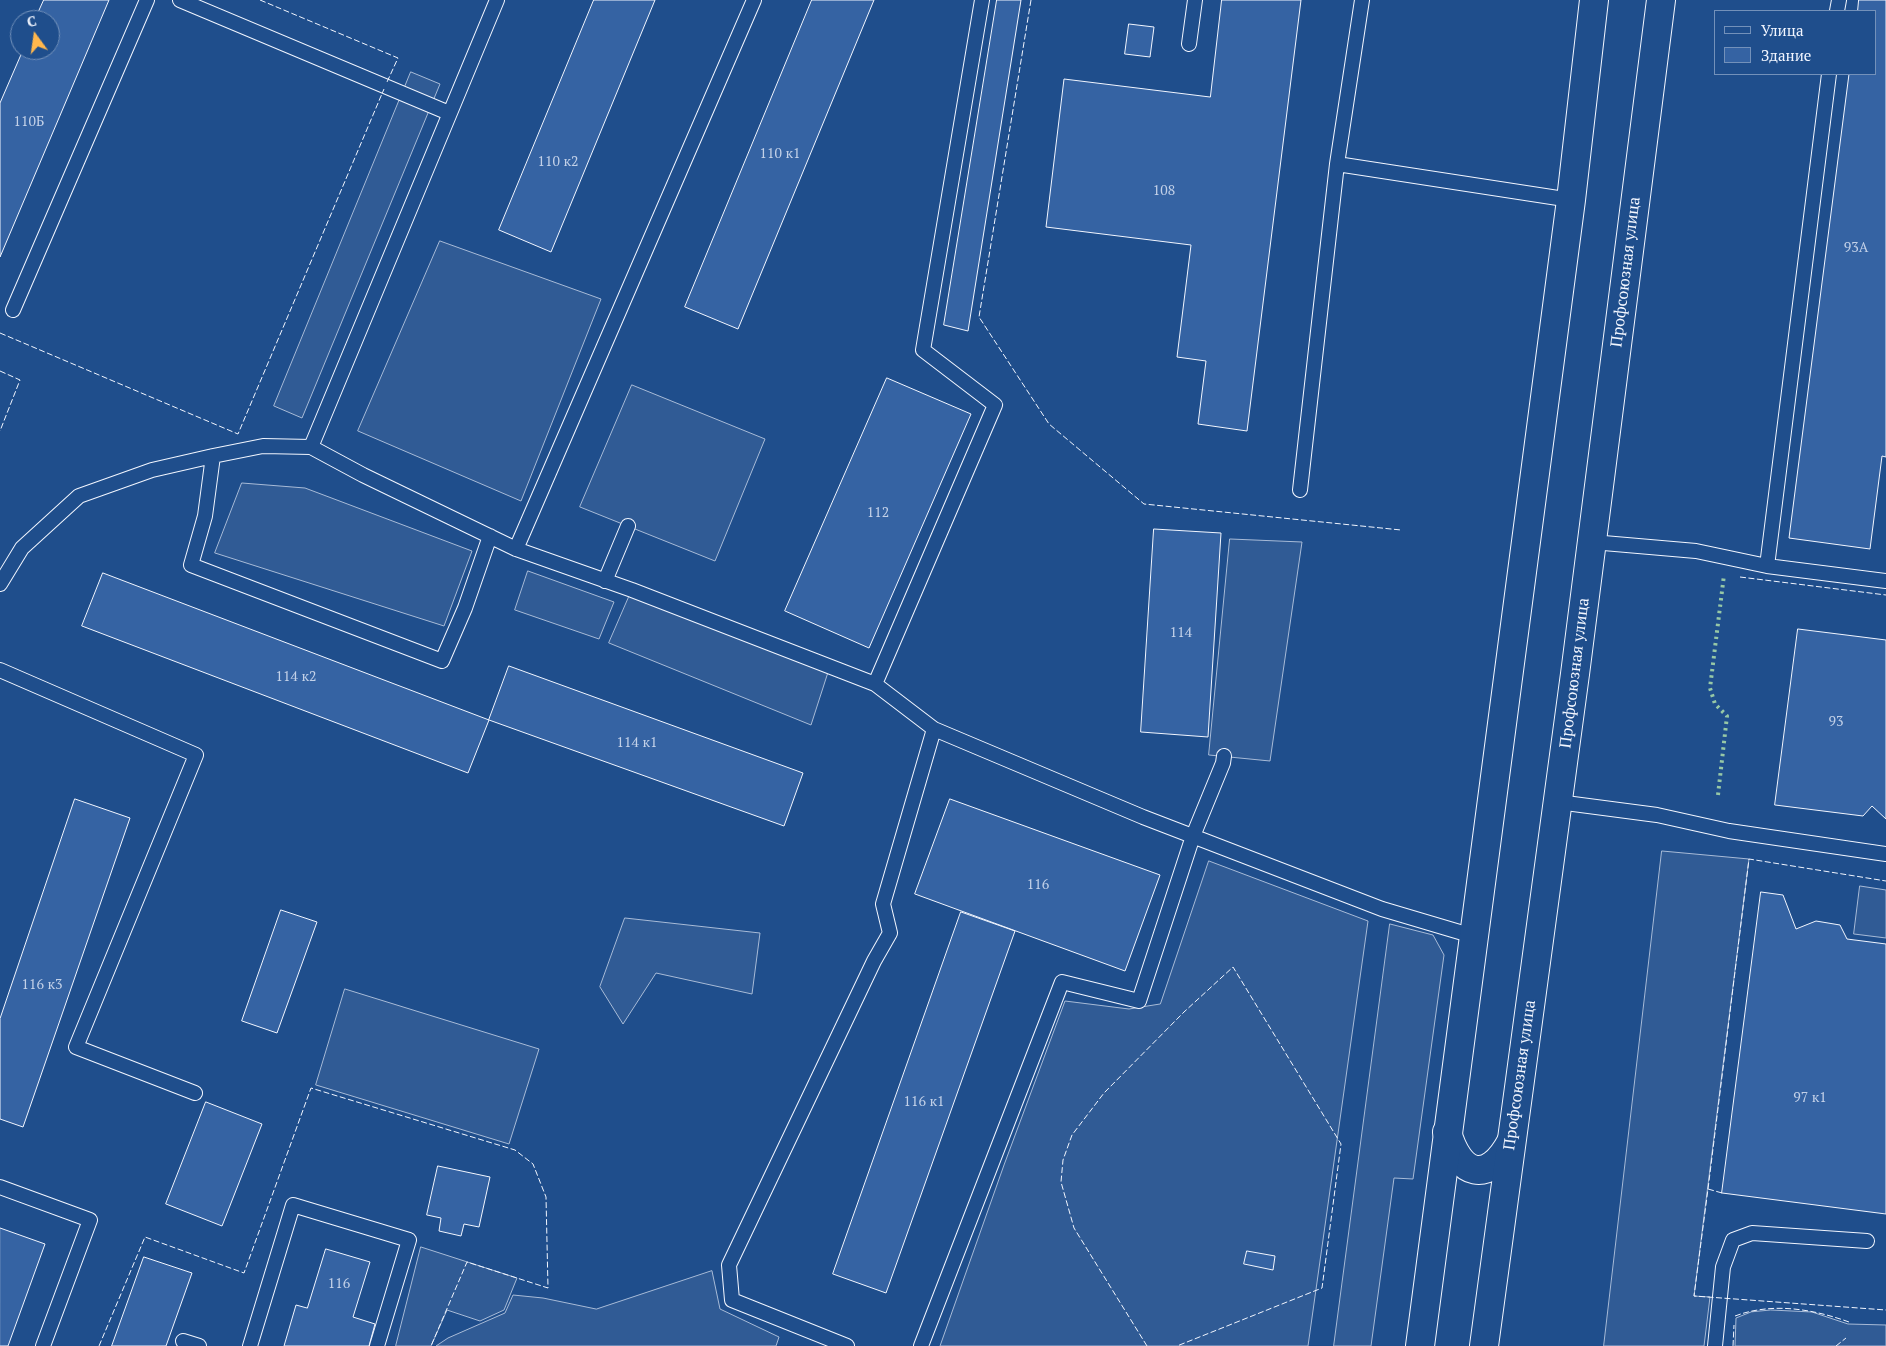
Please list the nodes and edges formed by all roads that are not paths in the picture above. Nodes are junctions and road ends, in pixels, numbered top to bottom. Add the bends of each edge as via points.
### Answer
1 (147, 0) edge
2 (180, 0) edge
3 (497, 0) edge
4 (754, 0) edge
5 (982, 0) edge
6 (1195, 0) edge
7 (1362, 0) edge
8 (1594, 0) edge
9 (1661, 0) edge
10 (1189, 44) dead end
11 (1830, 75) edge
12 (449, 114) junction
13 (1337, 164) junction
14 (1570, 200) junction
15 (13, 310) dead end
16 (311, 447) junction
17 (213, 456) junction
18 (1300, 490) dead end
19 (628, 526) dead end
20 (490, 536) junction
21 (1592, 542) junction
22 (516, 548) junction
23 (1767, 566) junction
24 (605, 581) junction
25 (1886, 581) edge
26 (0, 584) edge
27 (0, 670) edge
28 (875, 684) junction
29 (934, 729) junction
30 (1224, 756) dead end
31 (1558, 802) junction
32 (1193, 836) junction
33 (1886, 854) edge
34 (1473, 936) junction
35 (195, 1093) dead end
36 (1447, 1132) junction
37 (1511, 1142) junction
38 (0, 1187) edge
39 (1867, 1241) dead end
40 (184, 1341) dead end
41 (43, 1346) edge
42 (199, 1346) edge
43 (250, 1346) edge
44 (377, 1346) edge
45 (846, 1346) edge
46 (921, 1346) edge
47 (1420, 1346) edge
48 (1484, 1346) edge
49 (1715, 1346) edge

1 - 15 lane
2 - 12 lane
3 - 12 lane
4 - 22 lane
5 - 28 lane via 923,350 995,405
6 - 10 lane
7 - 13 lane
8 - 14 main road
9 - 21 main road, Профсоюзная улица
11 - 23 lane
12 - 16 lane
13 - 14 lane
13 - 18 lane
14 - 34 main road
16 - 17 lane via 263,446
16 - 20 lane
17 - 20 lane via 205,516 192,565 442,661
17 - 26 lane via 152,470 79,496 22,548
19 - 24 lane
20 - 22 lane
21 - 23 lane via 1696,551
21 - 31 main road, Профсоюзная улица
22 - 24 lane
23 - 25 lane
24 - 28 lane
27 - 35 lane via 196,755 76,1047
28 - 29 lane
29 - 32 lane
29 - 45 lane via 883,904 890,933 729,1266 732,1300
30 - 32 lane
31 - 33 lane
31 - 37 main road, Профсоюзная улица
32 - 34 lane via 1382,909
32 - 46 lane via 1139,1001 1062,982
34 - 36 main road
36 - 37 main road via 1459,1160 1469,1168 1480,1170 1504,1156
36 - 47 main road
37 - 48 main road, Профсоюзная улица
38 - 41 lane via 90,1220
39 - 49 lane via 1752,1233 1733,1240 1723,1267
40 - 42 lane
43 - 44 lane via 293,1205 409,1240

